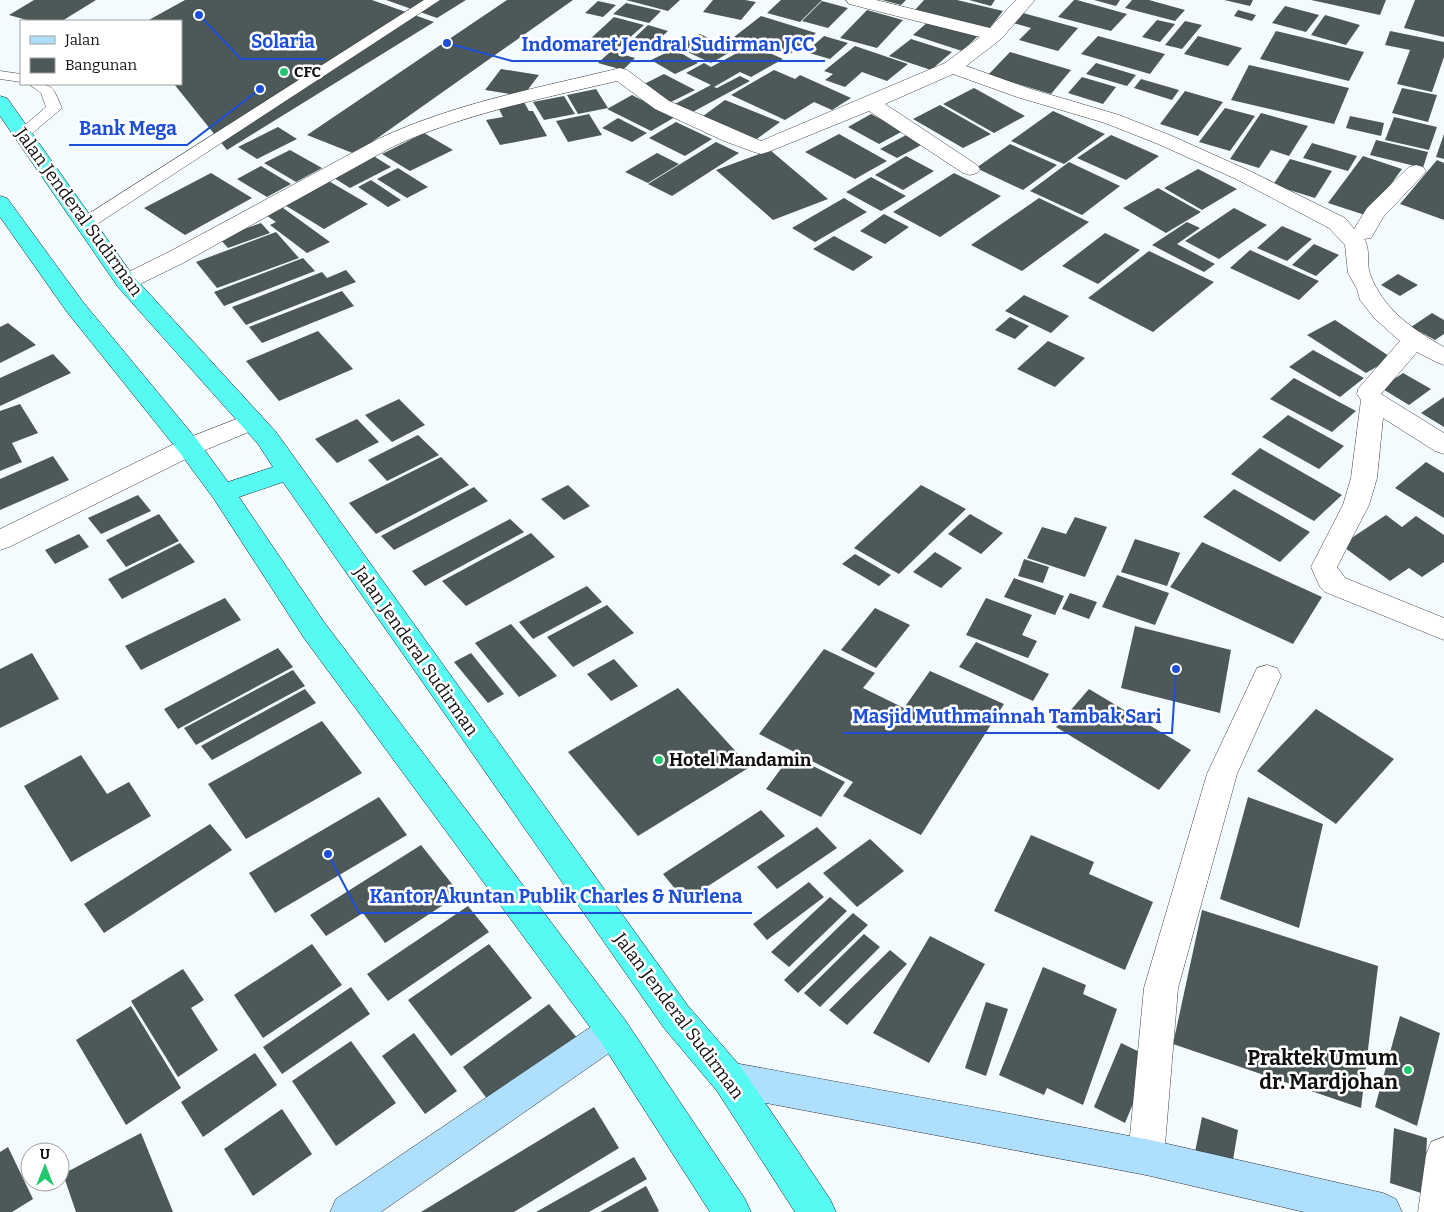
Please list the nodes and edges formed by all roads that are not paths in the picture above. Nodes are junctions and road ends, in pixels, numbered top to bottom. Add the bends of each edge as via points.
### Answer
1 (433, 0) edge
2 (855, 0) edge
3 (1026, 0) edge
4 (994, 35) junction
5 (952, 67) junction
6 (0, 75) edge
7 (20, 78) edge
8 (38, 85) edge
9 (0, 102) edge
10 (871, 103) junction
11 (22, 135) junction
12 (970, 169) dead end
13 (1416, 171) dead end
14 (0, 202) edge
15 (85, 224) junction
16 (1349, 236) junction
17 (126, 282) junction
18 (1414, 340) junction
19 (1444, 357) edge
20 (1373, 400) junction
21 (252, 421) junction
22 (1444, 445) edge
23 (188, 447) junction
24 (289, 472) junction
25 (223, 493) junction
26 (0, 540) edge
27 (1444, 629) edge
28 (1267, 676) dead end
29 (613, 1031) junction
30 (729, 1079) junction
31 (1444, 1155) edge
32 (1146, 1157) junction
33 (349, 1212) edge
34 (732, 1212) edge
35 (817, 1212) edge
36 (1383, 1212) edge
37 (1437, 1212) edge

1 - 15 lane
2 - 4 street
3 - 4 street
4 - 5 street
5 - 10 street
5 - 16 street via 1112,119 1165,140 1337,223
6 - 7 lane
8 - 11 lane via 47,91 54,108
9 - 11 highway, Jalan Jenderal Sudirman
10 - 12 street
10 - 17 street via 761,148 662,105 620,74 502,102 443,118 384,143
11 - 15 highway, Jalan Jenderal Sudirman
13 - 16 street via 1375,213 1363,233
14 - 23 highway via 75,307
15 - 17 highway, Jalan Jenderal Sudirman
16 - 18 street via 1356,244 1359,273 1371,300
17 - 21 highway, Jalan Jenderal Sudirman
18 - 19 street
18 - 20 street via 1370,389
20 - 22 street
20 - 27 street via 1356,505 1324,567 1335,585
21 - 23 street
21 - 24 highway, Jalan Jenderal Sudirman via 268,438
23 - 25 highway
23 - 26 street
24 - 25 highway
24 - 30 highway, Jalan Jenderal Sudirman via 676,1017
25 - 29 highway via 314,630
28 - 32 street via 1222,774 1161,988
29 - 33 street
29 - 34 highway
30 - 32 street
30 - 35 highway, Jalan Jenderal Sudirman
31 - 37 street
32 - 36 street

